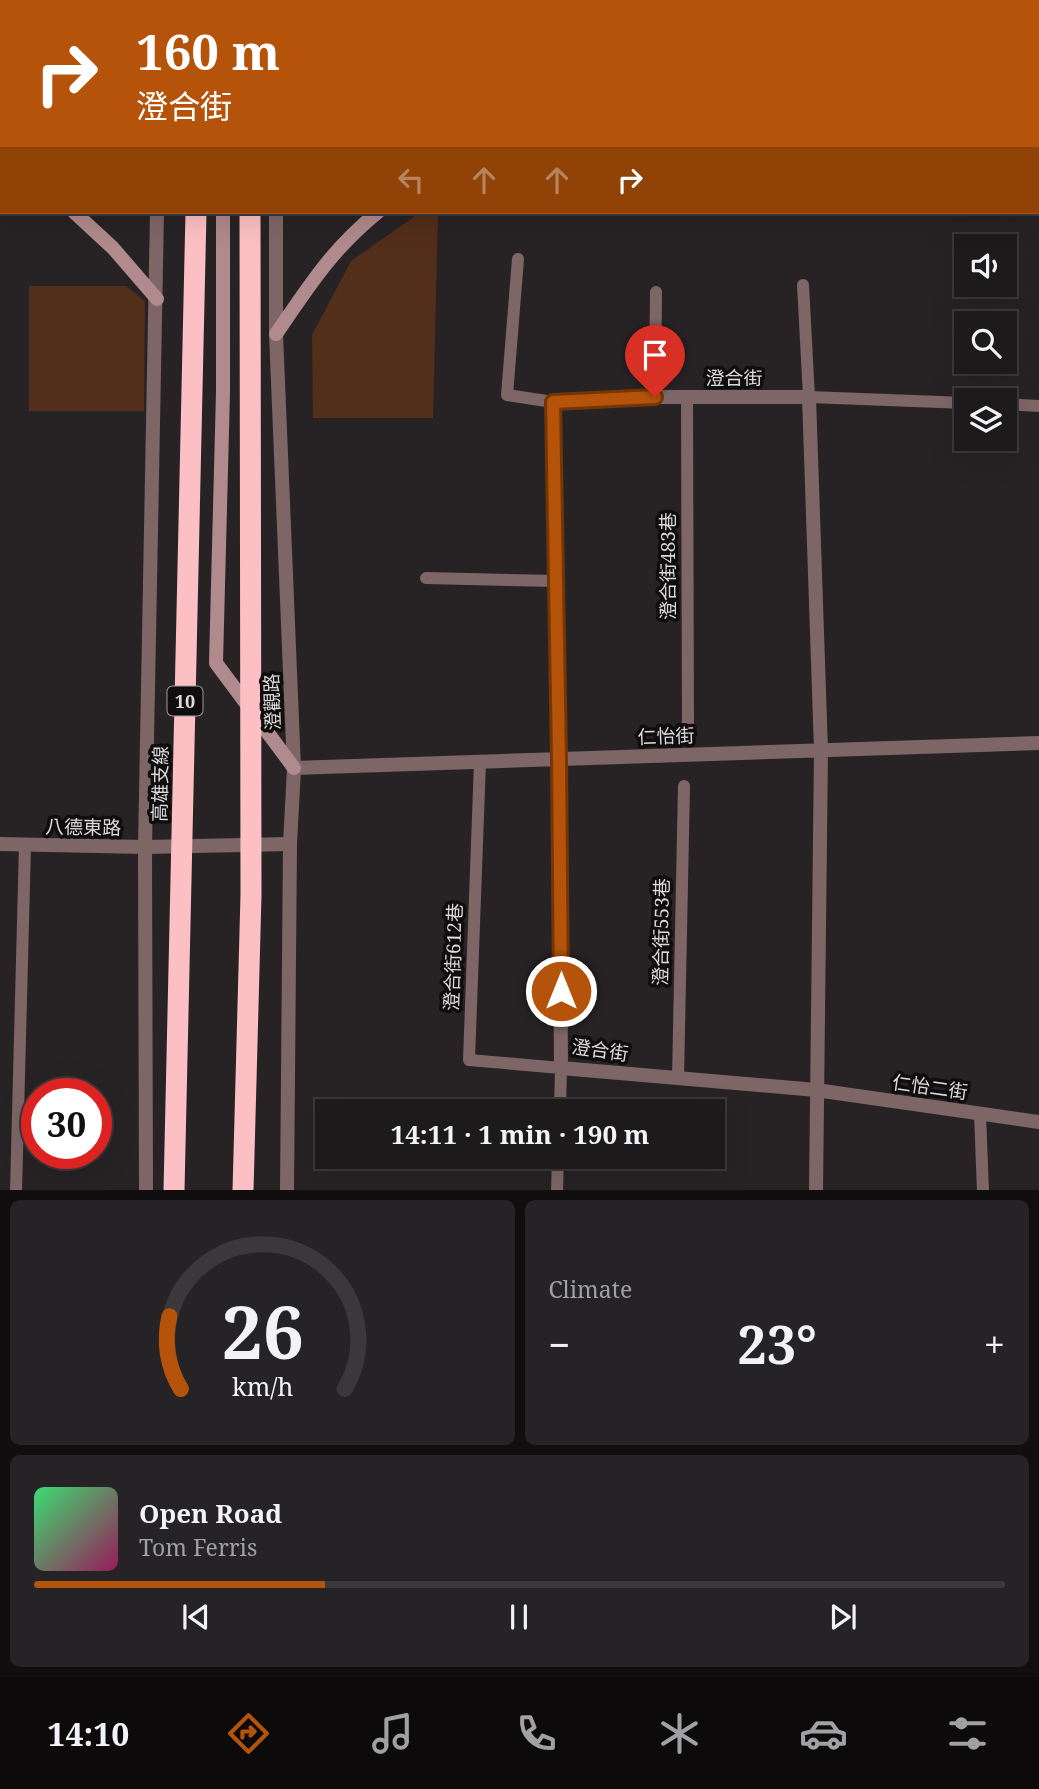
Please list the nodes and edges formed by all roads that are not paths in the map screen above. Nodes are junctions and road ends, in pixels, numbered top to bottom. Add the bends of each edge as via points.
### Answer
1 (76, 214) edge
2 (157, 214) edge
3 (196, 214) edge
4 (223, 214) edge
5 (250, 214) edge
6 (276, 214) edge
7 (376, 214) edge
8 (518, 259) dead end
9 (803, 285) dead end
10 (656, 292) dead end
11 (157, 299) junction
12 (276, 334) junction
13 (655, 397) junction
14 (687, 397) junction
15 (809, 397) junction
16 (553, 402) junction
17 (954, 403) edge
18 (1017, 405) edge
19 (1039, 406) edge
20 (426, 578) dead end
21 (556, 581) junction
22 (688, 735) dead end
23 (1039, 743) edge
24 (821, 750) junction
25 (559, 759) junction
26 (480, 762) junction
27 (294, 768) junction
28 (684, 786) dead end
29 (290, 844) junction
30 (0, 845) edge
31 (25, 845) junction
32 (145, 847) junction
33 (561, 1068) junction
34 (678, 1078) junction
35 (816, 1090) junction
36 (560, 1099) edge
37 (980, 1114) junction
38 (1039, 1122) edge
39 (558, 1169) edge
40 (16, 1190) edge
41 (146, 1190) edge
42 (174, 1190) edge
43 (243, 1190) edge
44 (287, 1190) edge
45 (557, 1190) edge
46 (816, 1190) edge
47 (984, 1190) edge

1 - 11 main road
2 - 11 street
3 - 42 highway, 高雄支線 / 10, bridge
4 - 27 main road via 216,663
5 - 43 highway, bridge via 251,895
6 - 12 street, 澄觀路
7 - 12 main road via 324,265
8 - 16 lane via 507,396
9 - 15 lane
10 - 13 lane
11 - 32 street
12 - 27 street, 澄觀路
13 - 14 street, 澄合街
13 - 16 street, 澄合街
14 - 15 street, 澄合街
14 - 22 lane, 澄合街483巷
15 - 17 lane
15 - 24 street
16 - 21 street, 澄合街
18 - 19 lane
20 - 21 lane
21 - 25 street, 澄合街
23 - 24 street, 仁怡街
24 - 25 street, 仁怡街
24 - 35 street
25 - 26 street, 仁怡街
25 - 33 street, 澄合街
26 - 27 street, 仁怡街
26 - 33 lane, 澄合街612巷 via 469,1060
27 - 29 street, 澄觀路
28 - 34 lane, 澄合街553巷
29 - 32 street, 八德東路
29 - 44 street, 澄觀路
30 - 31 street, 八德東路
31 - 32 street, 八德東路
31 - 40 lane
32 - 41 street
33 - 34 street, 澄合街
33 - 36 lane
34 - 35 street, 澄合街
35 - 37 street, 仁怡二街
35 - 46 street
37 - 38 street, 仁怡二街
37 - 47 lane
39 - 45 lane

